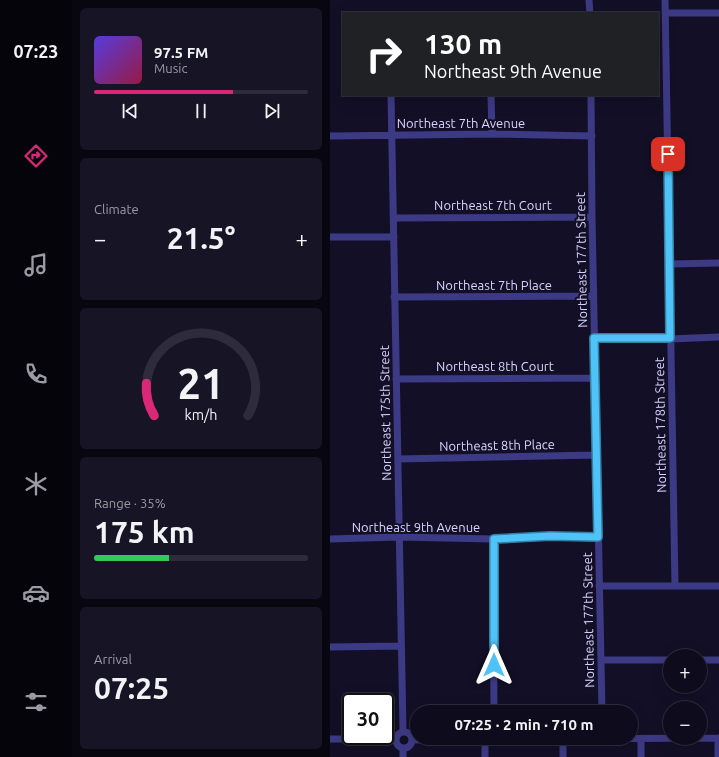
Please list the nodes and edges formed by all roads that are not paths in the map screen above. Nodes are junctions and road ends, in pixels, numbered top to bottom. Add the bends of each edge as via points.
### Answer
1 (590, 0) edge
2 (665, 0) edge
3 (590, 12) edge
4 (665, 13) junction
5 (719, 13) edge
6 (391, 96) edge
7 (491, 96) edge
8 (592, 96) edge
9 (492, 134) junction
10 (330, 136) edge
11 (392, 136) junction
12 (592, 136) junction
13 (592, 217) junction
14 (394, 218) junction
15 (330, 237) edge
16 (394, 237) junction
17 (719, 263) edge
18 (670, 264) junction
19 (593, 296) junction
20 (394, 297) junction
21 (719, 337) edge
22 (594, 338) junction
23 (670, 338) junction
24 (396, 378) junction
25 (595, 378) junction
26 (596, 455) junction
27 (398, 459) junction
28 (598, 537) junction
29 (399, 538) junction
30 (330, 539) edge
31 (494, 539) junction
32 (599, 586) junction
33 (675, 586) junction
34 (719, 586) edge
35 (401, 646) junction
36 (330, 647) edge
37 (601, 660) junction
38 (663, 660) edge
39 (707, 660) edge
40 (719, 660) edge
41 (494, 705) edge
42 (602, 705) edge
43 (403, 731) junction
44 (410, 736) edge
45 (718, 738) edge
46 (330, 739) edge
47 (395, 739) junction
48 (638, 739) edge
49 (641, 739) junction
50 (410, 745) edge
51 (485, 745) edge
52 (563, 745) edge
53 (403, 748) junction
54 (404, 757) edge
55 (485, 757) edge
56 (563, 757) edge
57 (641, 757) edge
58 (718, 757) edge

1 - 3 street
2 - 4 street, Northeast 178th Street
4 - 5 street
4 - 18 street, Northeast 178th Street
6 - 11 street, Northeast 175th Street
7 - 9 street
8 - 12 street, Northeast 177th Street
9 - 11 street, Northeast 7th Avenue
9 - 12 street, Northeast 7th Avenue
10 - 11 street, Northeast 7th Avenue
11 - 14 street, Northeast 175th Street
12 - 13 street, Northeast 177th Street
13 - 14 street, Northeast 7th Court
13 - 19 street, Northeast 177th Street
14 - 16 street, Northeast 175th Street
15 - 16 street
16 - 20 street, Northeast 175th Street
17 - 18 street
18 - 23 street, Northeast 178th Street
19 - 20 street, Northeast 7th Place
19 - 22 street, Northeast 177th Street
20 - 24 street, Northeast 175th Street
21 - 23 street
22 - 23 street
22 - 25 street, Northeast 177th Street
23 - 33 street, Northeast 178th Street
24 - 25 street, Northeast 8th Court
24 - 27 street, Northeast 175th Street
25 - 26 street, Northeast 177th Street
26 - 27 street, Northeast 8th Place
26 - 28 street, Northeast 177th Street
27 - 29 street, Northeast 175th Street
28 - 31 street, Northeast 9th Avenue
28 - 32 street, Northeast 177th Street
29 - 30 street, Northeast 9th Avenue
29 - 31 street, Northeast 9th Avenue
29 - 35 street, Northeast 175th Street
31 - 41 street
32 - 33 street
32 - 37 street, Northeast 177th Street
33 - 34 street
35 - 36 street
35 - 43 street, Northeast 175th Street
37 - 38 street
37 - 42 street, Northeast 177th Street
39 - 40 street
43 - 44 street
43 - 47 street
45 - 49 street
45 - 58 street
46 - 47 street
47 - 53 street via 397,745
48 - 49 street
49 - 57 street
50 - 53 street
51 - 55 street
52 - 56 street
53 - 54 street

